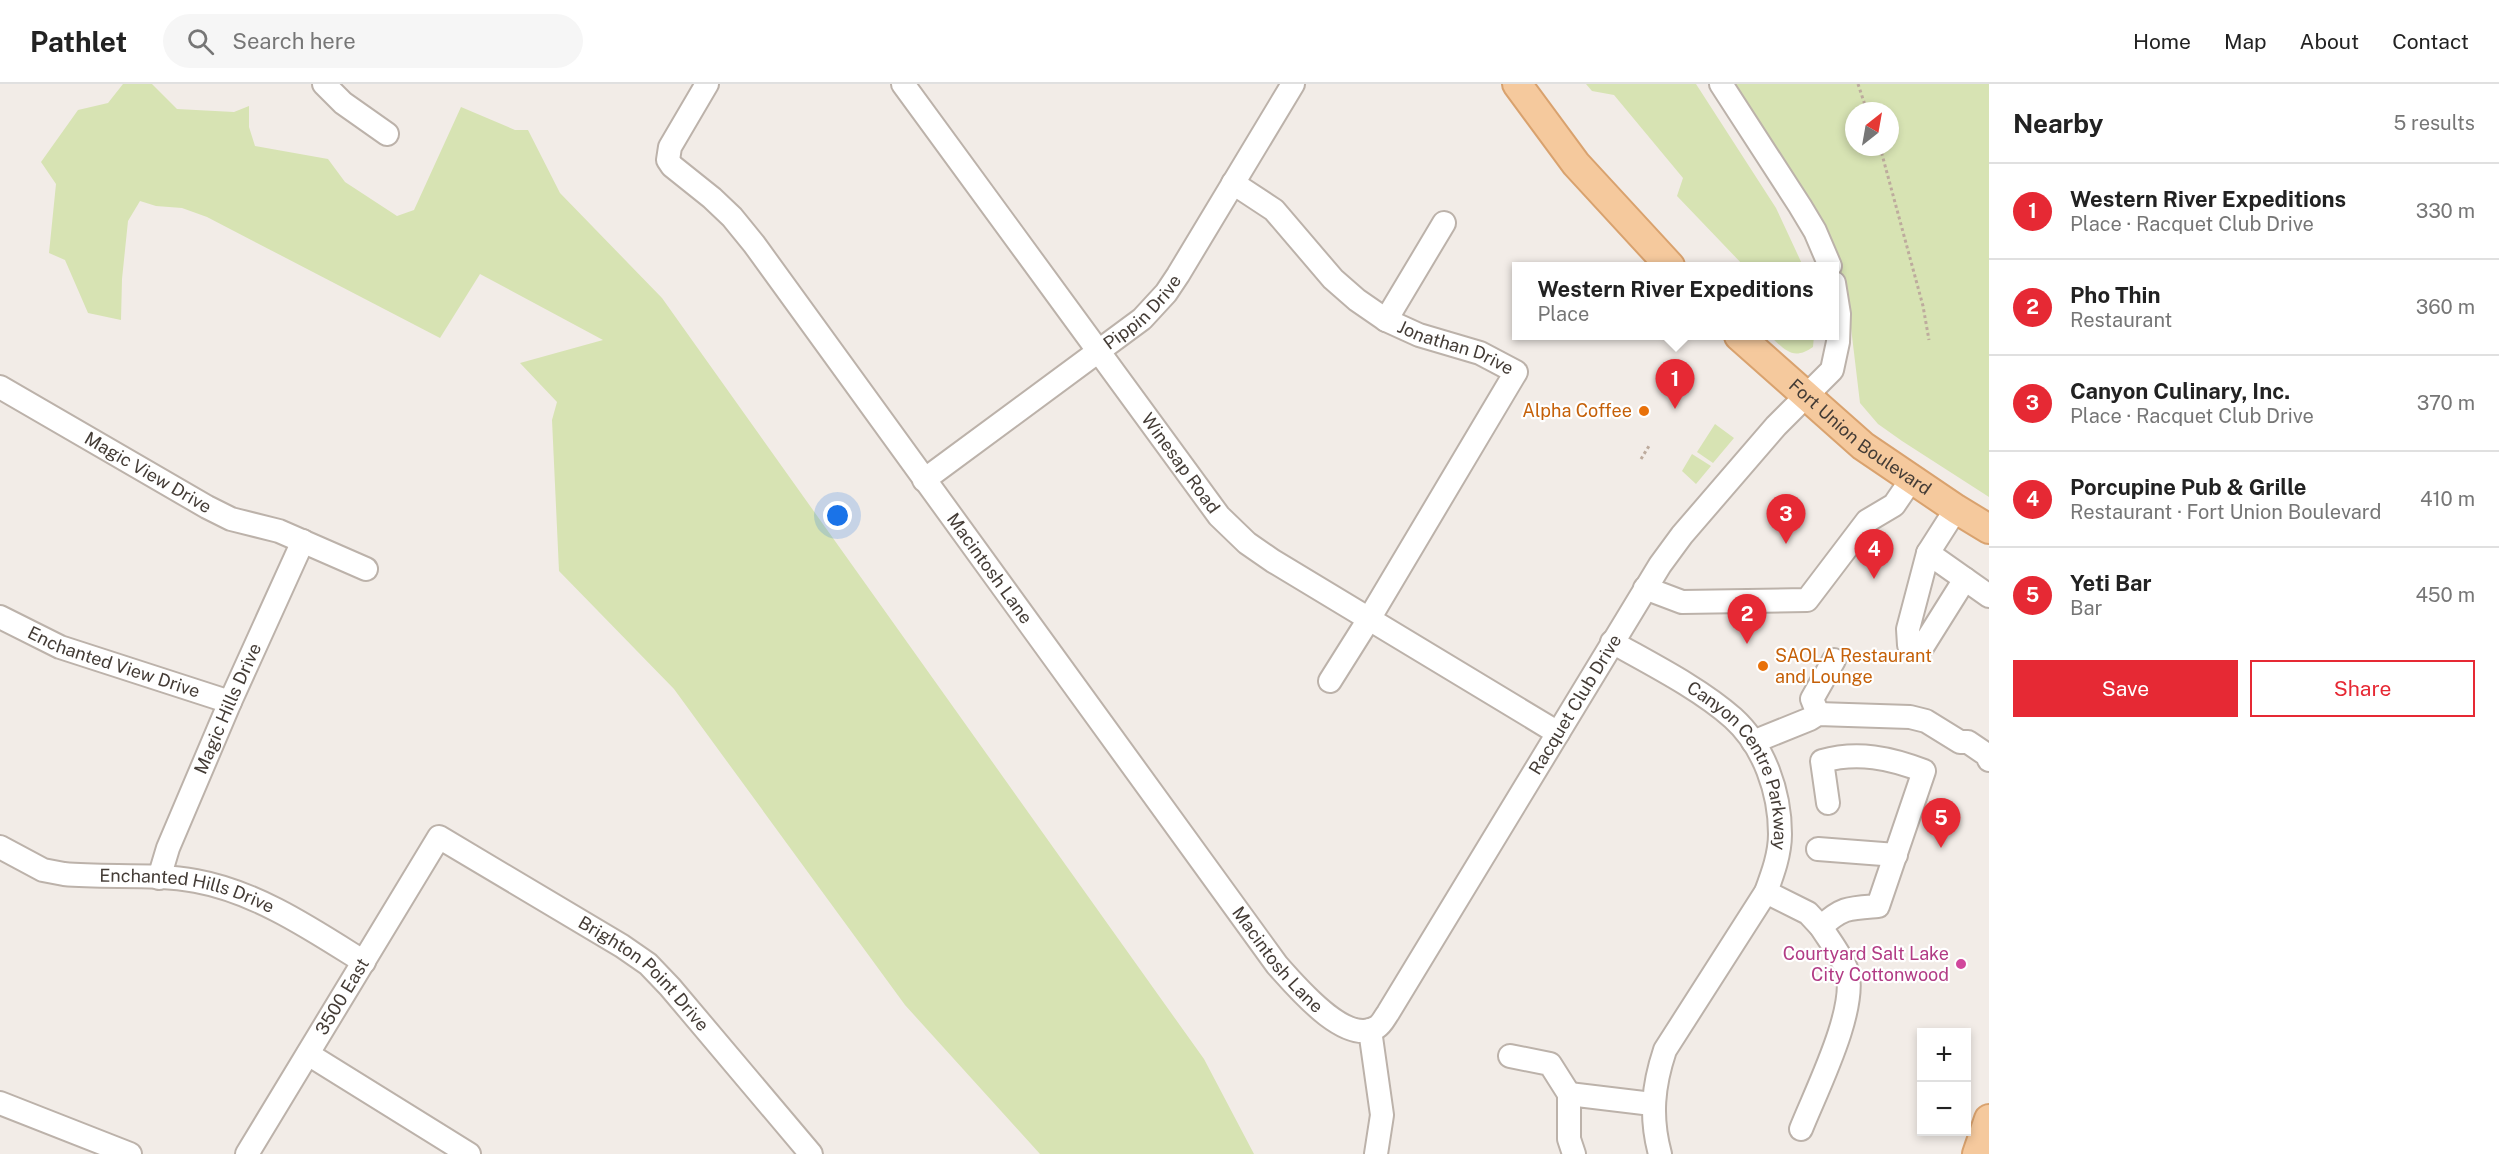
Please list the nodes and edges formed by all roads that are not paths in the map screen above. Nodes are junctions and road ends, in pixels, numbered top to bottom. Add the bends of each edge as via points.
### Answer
1 (324, 84) edge
2 (706, 84) edge
3 (1293, 84) edge
4 (1517, 84) edge
5 (1721, 84) edge
6 (906, 85) edge
7 (387, 134) dead end
8 (1233, 183) junction
9 (1444, 223) dead end
10 (1665, 262) edge
11 (1828, 262) edge
12 (1386, 320) junction
13 (1743, 340) edge
14 (1838, 340) edge
15 (1097, 351) junction
16 (0, 387) edge
17 (1806, 398) junction
18 (924, 480) junction
19 (1911, 480) junction
20 (1956, 509) junction
21 (1989, 529) edge
22 (1989, 537) edge
23 (303, 541) junction
24 (1928, 553) junction
25 (366, 569) dead end
26 (1965, 579) junction
27 (1645, 588) junction
28 (1989, 596) edge
29 (0, 617) edge
30 (1369, 620) junction
31 (1612, 642) junction
32 (1834, 660) dead end
33 (1330, 681) dead end
34 (230, 702) junction
35 (1818, 714) junction
36 (1558, 733) junction
37 (1753, 742) junction
38 (1989, 761) edge
39 (1828, 803) dead end
40 (439, 837) joint
41 (0, 847) edge
42 (1818, 849) dead end
43 (1896, 855) junction
44 (159, 878) junction
45 (1766, 892) junction
46 (1821, 927) junction
47 (364, 962) junction
48 (1370, 1030) junction
49 (308, 1054) junction
50 (1510, 1056) dead end
51 (1569, 1094) junction
52 (0, 1102) edge
53 (1652, 1104) junction
54 (1989, 1119) edge
55 (1801, 1129) dead end
56 (130, 1154) edge
57 (247, 1154) edge
58 (470, 1154) edge
59 (811, 1154) edge
60 (1376, 1154) edge
61 (1573, 1154) edge
62 (1660, 1154) edge
63 (1977, 1154) edge

1 - 7 street via 344,104
2 - 18 street, Macintosh Lane via 670,147 668,160 739,226
3 - 8 street, Pippin Drive
4 - 10 main road via 1576,164
5 - 11 street via 1800,206
6 - 15 street, Winesap Road
8 - 12 street, Jonathan Drive via 1274,210 1333,279
8 - 15 street, Pippin Drive via 1166,293 1142,319
9 - 12 street
12 - 30 street, Jonathan Drive via 1419,335 1480,353 1516,372
13 - 17 main road, Fort Union Boulevard
14 - 17 street, Racquet Club Drive via 1832,370
15 - 18 street, Pippin Drive
15 - 30 street, Winesap Road via 1220,516 1247,543
16 - 23 street, Magic View Drive via 207,507 231,519
17 - 19 main road, Fort Union Boulevard
17 - 27 street, Racquet Club Drive via 1781,421 1688,528
18 - 48 street, Macintosh Lane via 1277,965 1335,1022 1360,1032
19 - 20 main road, Fort Union Boulevard
19 - 27 street via 1894,505 1867,521 1807,600 1682,602
20 - 21 main road, Fort Union Boulevard
20 - 22 main road
20 - 24 street
23 - 25 street, Magic View Drive
23 - 34 street, Magic Hills Drive
24 - 26 street
24 - 26 street via 1908,629 1913,649 1923,646
26 - 28 street
27 - 31 street, Racquet Club Drive
29 - 34 street, Enchanted View Drive via 60,647
30 - 33 street
30 - 36 street, Winesap Road
31 - 36 street, Racquet Club Drive
31 - 37 street, Canyon Centre Parkway via 1712,701
32 - 35 street via 1812,699
34 - 44 street, Magic Hills Drive
35 - 37 street
35 - 38 street via 1926,721 1960,742 1961,750 1982,764
36 - 48 street, Racquet Club Drive via 1388,1013
37 - 45 street, Canyon Centre Parkway via 1768,768 1778,801 1780,835 1776,864
39 - 43 street via 1822,761 1861,755 1924,771
40 - 47 street, 3500 East
40 - 59 street, Brighton Point Drive via 648,964
41 - 44 street, Enchanted Hills Drive via 34,866 64,874
42 - 43 street
43 - 46 street via 1878,906 1836,912
44 - 47 street, Enchanted Hills Drive via 196,880 243,896 289,916
45 - 46 street via 1808,913
45 - 53 street, Canyon Centre Parkway via 1665,1050
46 - 55 street via 1847,970 1850,993 1846,1015
47 - 49 street, 3500 East
48 - 60 street via 1383,1115
49 - 57 street, 3500 East
49 - 58 street
50 - 51 street via 1550,1064
51 - 53 street
51 - 61 street
52 - 56 street
53 - 62 street, Canyon Centre Parkway
54 - 63 main road

